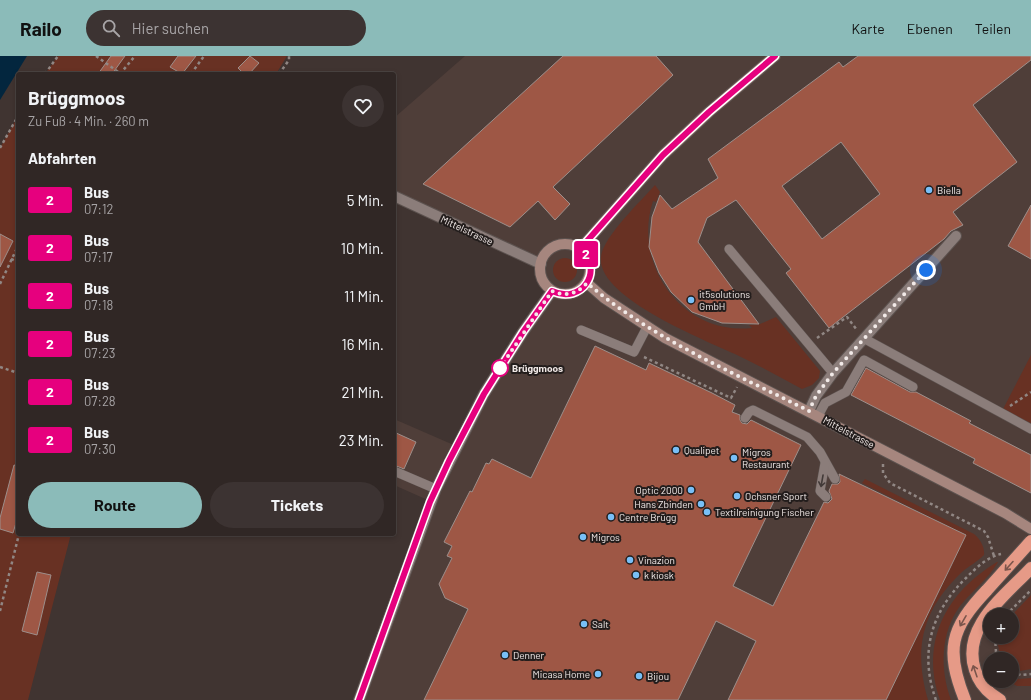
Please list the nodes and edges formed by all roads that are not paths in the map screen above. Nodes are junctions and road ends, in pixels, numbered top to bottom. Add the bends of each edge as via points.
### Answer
1 (775, 56) edge
2 (396, 197) edge
3 (956, 236) dead end
4 (580, 249) junction
5 (729, 249) dead end
6 (541, 264) junction
7 (587, 283) junction
8 (552, 291) junction
9 (647, 327) junction
10 (581, 330) dead end
11 (865, 339) junction
12 (833, 373) junction
13 (913, 387) dead end
14 (809, 411) junction
15 (818, 416) junction
16 (745, 418) dead end
17 (1031, 429) edge
18 (825, 463) junction
19 (396, 472) edge
20 (835, 479) dead end
21 (436, 489) junction
22 (826, 497) dead end
23 (1031, 529) edge
24 (1031, 541) edge
25 (1031, 568) edge
26 (359, 700) edge
27 (964, 700) edge
28 (1000, 700) edge

1 - 4 main road via 663,155
2 - 6 street, Mittelstrasse
3 - 11 street
4 - 6 main road via 573,245 556,246 549,250
4 - 7 main road via 590,264 591,271
5 - 12 lane
6 - 8 main road via 541,278
7 - 8 main road via 571,294
7 - 9 main road, Mittelstrasse via 604,298
8 - 21 street via 484,394
9 - 10 lane via 634,352
9 - 14 main road, Mittelstrasse
11 - 12 street
11 - 17 lane
12 - 14 street via 816,396
13 - 15 lane via 864,360 846,392 825,404
14 - 15 main road, Mittelstrasse
15 - 23 main road, Mittelstrasse
16 - 18 lane via 753,410 804,435 811,440
18 - 20 lane
18 -> 22 lane via 820,490
19 - 21 lane
21 - 26 street
24 -> 27 highway, bridge via 963,619 955,636 952,649 954,665
28 -> 25 highway via 984,687 977,677 972,663 972,646 983,619

